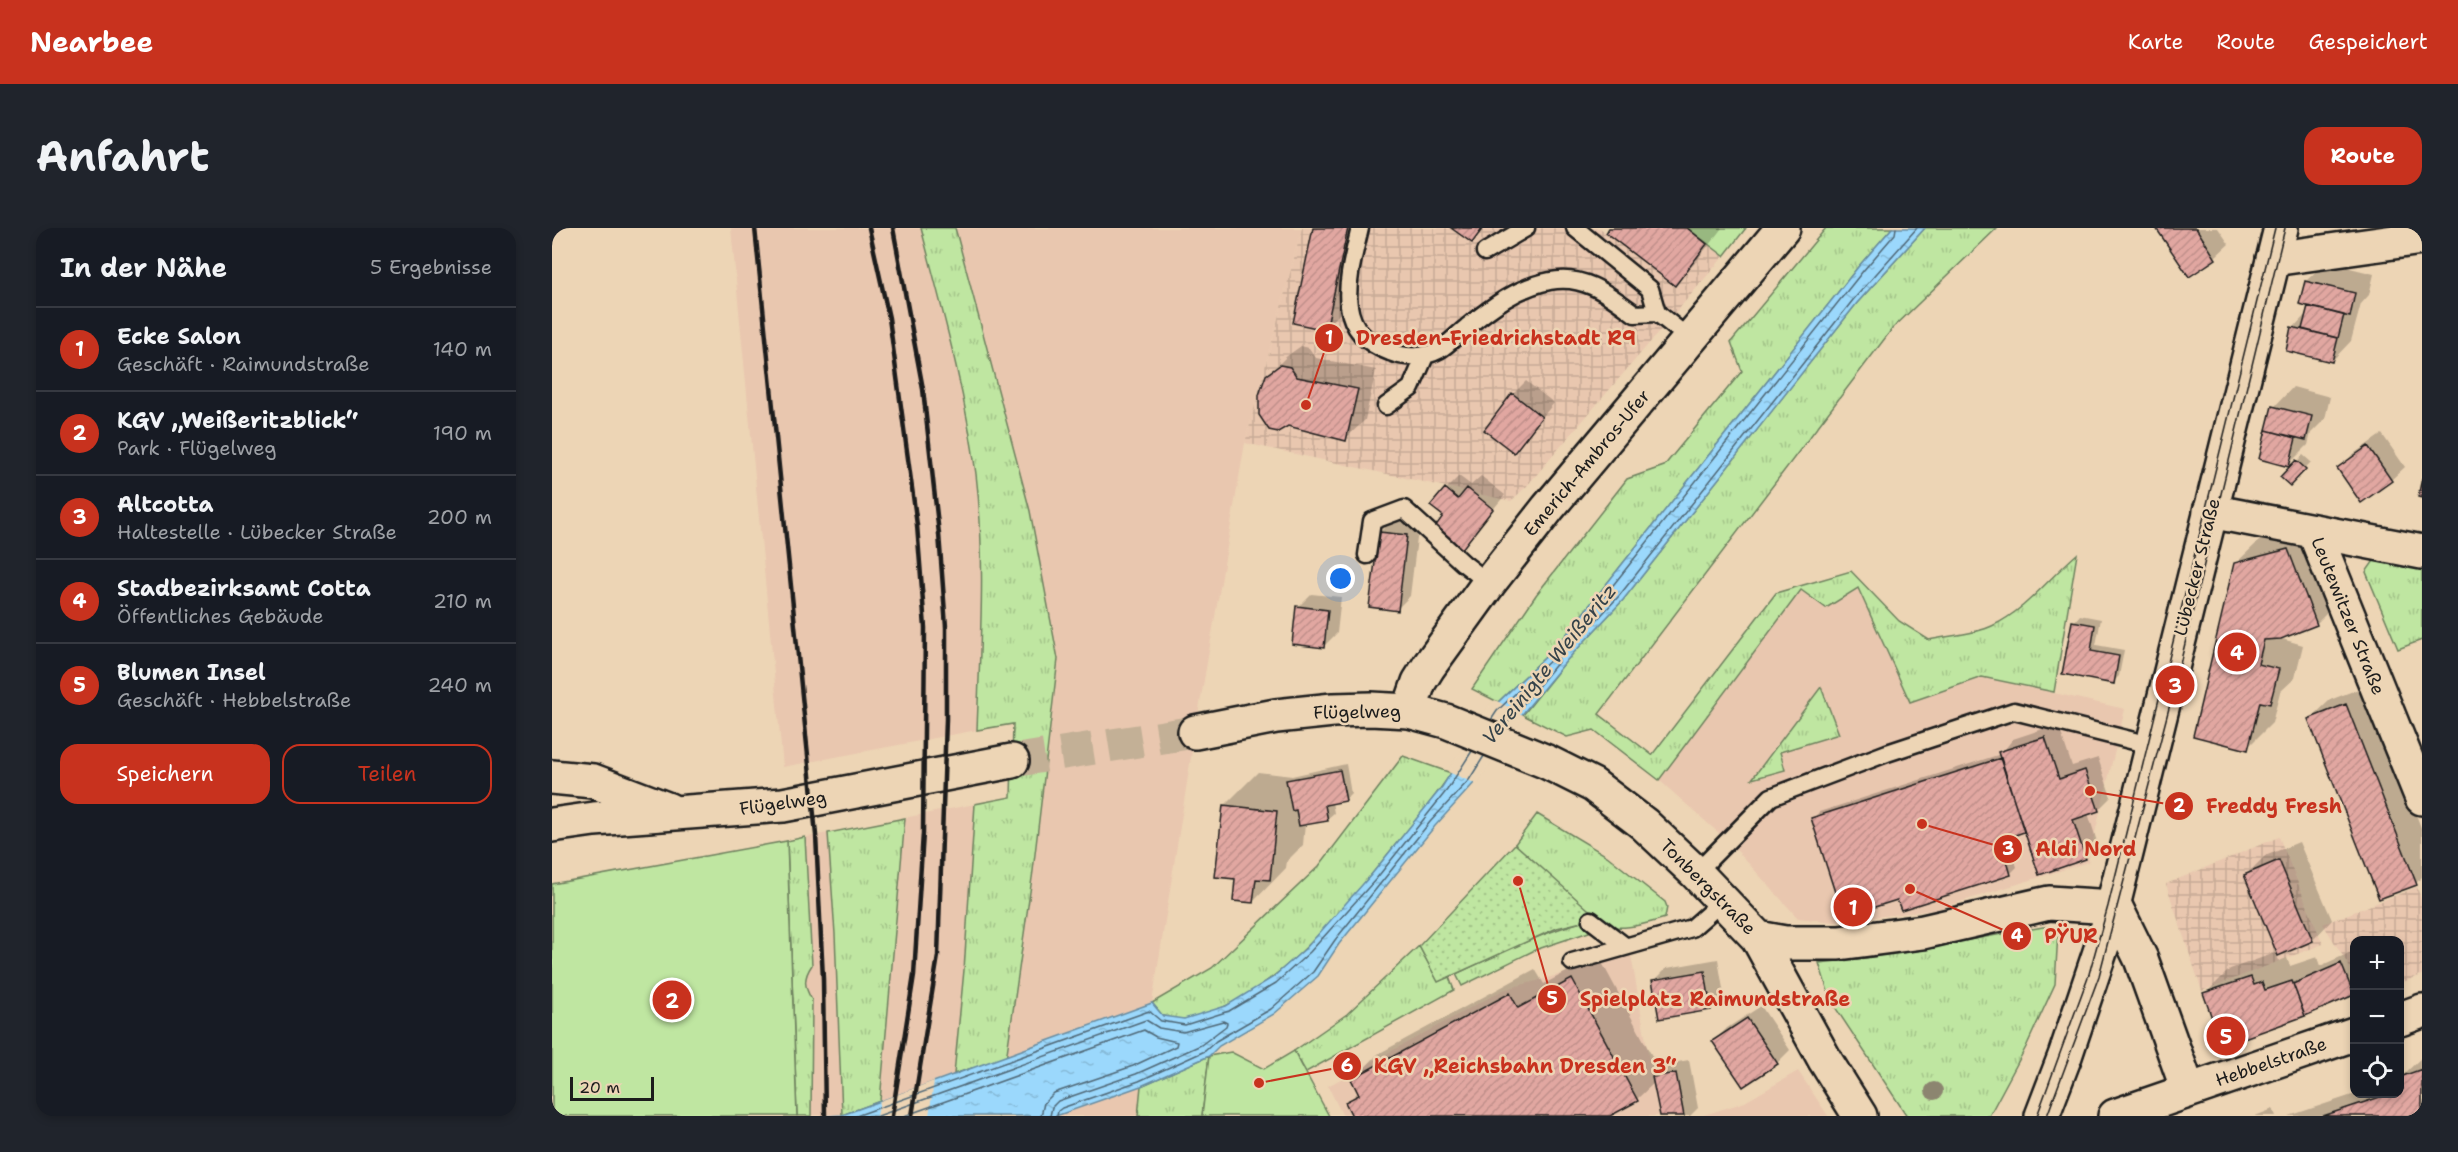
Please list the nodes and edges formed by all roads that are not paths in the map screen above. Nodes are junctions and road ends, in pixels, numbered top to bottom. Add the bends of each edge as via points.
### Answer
1 (1360, 228) edge
2 (1526, 228) edge
3 (1575, 228) edge
4 (1784, 228) edge
5 (2281, 228) edge
6 (2422, 238) edge
7 (1485, 252) dead end
8 (2273, 259) junction
9 (1657, 313) junction
10 (1690, 339) junction
11 (1425, 356) junction
12 (1386, 406) dead end
13 (2210, 511) junction
14 (2314, 531) junction
15 (2422, 552) edge
16 (1367, 555) dead end
17 (1489, 583) junction
18 (1409, 711) junction
19 (1194, 732) tunnel mouth
20 (2154, 746) junction
21 (1012, 761) tunnel mouth
22 (1547, 762) joint
23 (552, 777) edge
24 (2422, 798) edge
25 (679, 814) junction
26 (594, 819) junction
27 (552, 825) edge
28 (552, 840) edge
29 (1696, 873) junction
30 (1724, 900) junction
31 (2113, 907) junction
32 (1591, 920) dead end
33 (1758, 938) junction
34 (1625, 946) junction
35 (1572, 962) dead end
36 (2422, 1011) edge
37 (2404, 1018) edge
38 (2350, 1036) edge
39 (2188, 1090) junction
40 (1860, 1116) edge
41 (2042, 1116) edge
42 (2115, 1116) edge

1 - 11 lane via 1348,281 1349,305 1357,331 1373,346 1399,356
2 - 7 lane
3 - 9 lane via 1650,289
4 - 10 main road, Emerich-Ambros-Ufer
5 - 8 main road, Lübecker Straße
6 - 8 main road
8 - 13 main road, Lübecker Straße
9 - 10 lane
9 - 11 lane via 1635,315 1598,288 1575,280 1550,280 1523,289 1487,310 1440,350
10 - 17 main road, Emerich-Ambros-Ufer
11 - 12 lane via 1411,388
13 - 14 main road, Leutewitzer Straße
13 - 20 main road, Lübecker Straße
14 - 15 main road
14 - 24 main road, Leutewitzer Straße
16 - 17 lane via 1372,521 1404,509
17 - 18 main road, Emerich-Ambros-Ufer via 1424,674
18 - 19 main road, Flügelweg via 1334,710 1276,716
18 - 22 main road, Flügelweg via 1446,721
20 - 29 lane via 2014,711 1771,797
20 - 31 main road, Lübecker Straße
21 - 25 main road, Flügelweg via 783,806
22 - 29 main road, Tonbergstraße via 1593,785 1644,824
23 - 25 main road via 593,781
25 - 26 main road, Flügelweg
26 - 27 main road, Flügelweg
26 - 28 main road
29 - 30 main road, Tonbergstraße
30 - 33 main road, Tonbergstraße
30 - 34 lane via 1692,928
31 - 33 main road via 2049,903 1912,934 1839,943 1785,944
31 - 39 main road via 2141,959
31 - 41 main road, Lübecker Straße via 2094,975
32 - 34 lane
33 - 40 main road, Tonbergstraße
34 - 35 lane
36 - 37 main road
38 - 39 main road, Hebbelstraße
39 - 42 main road, Hebbelstraße

